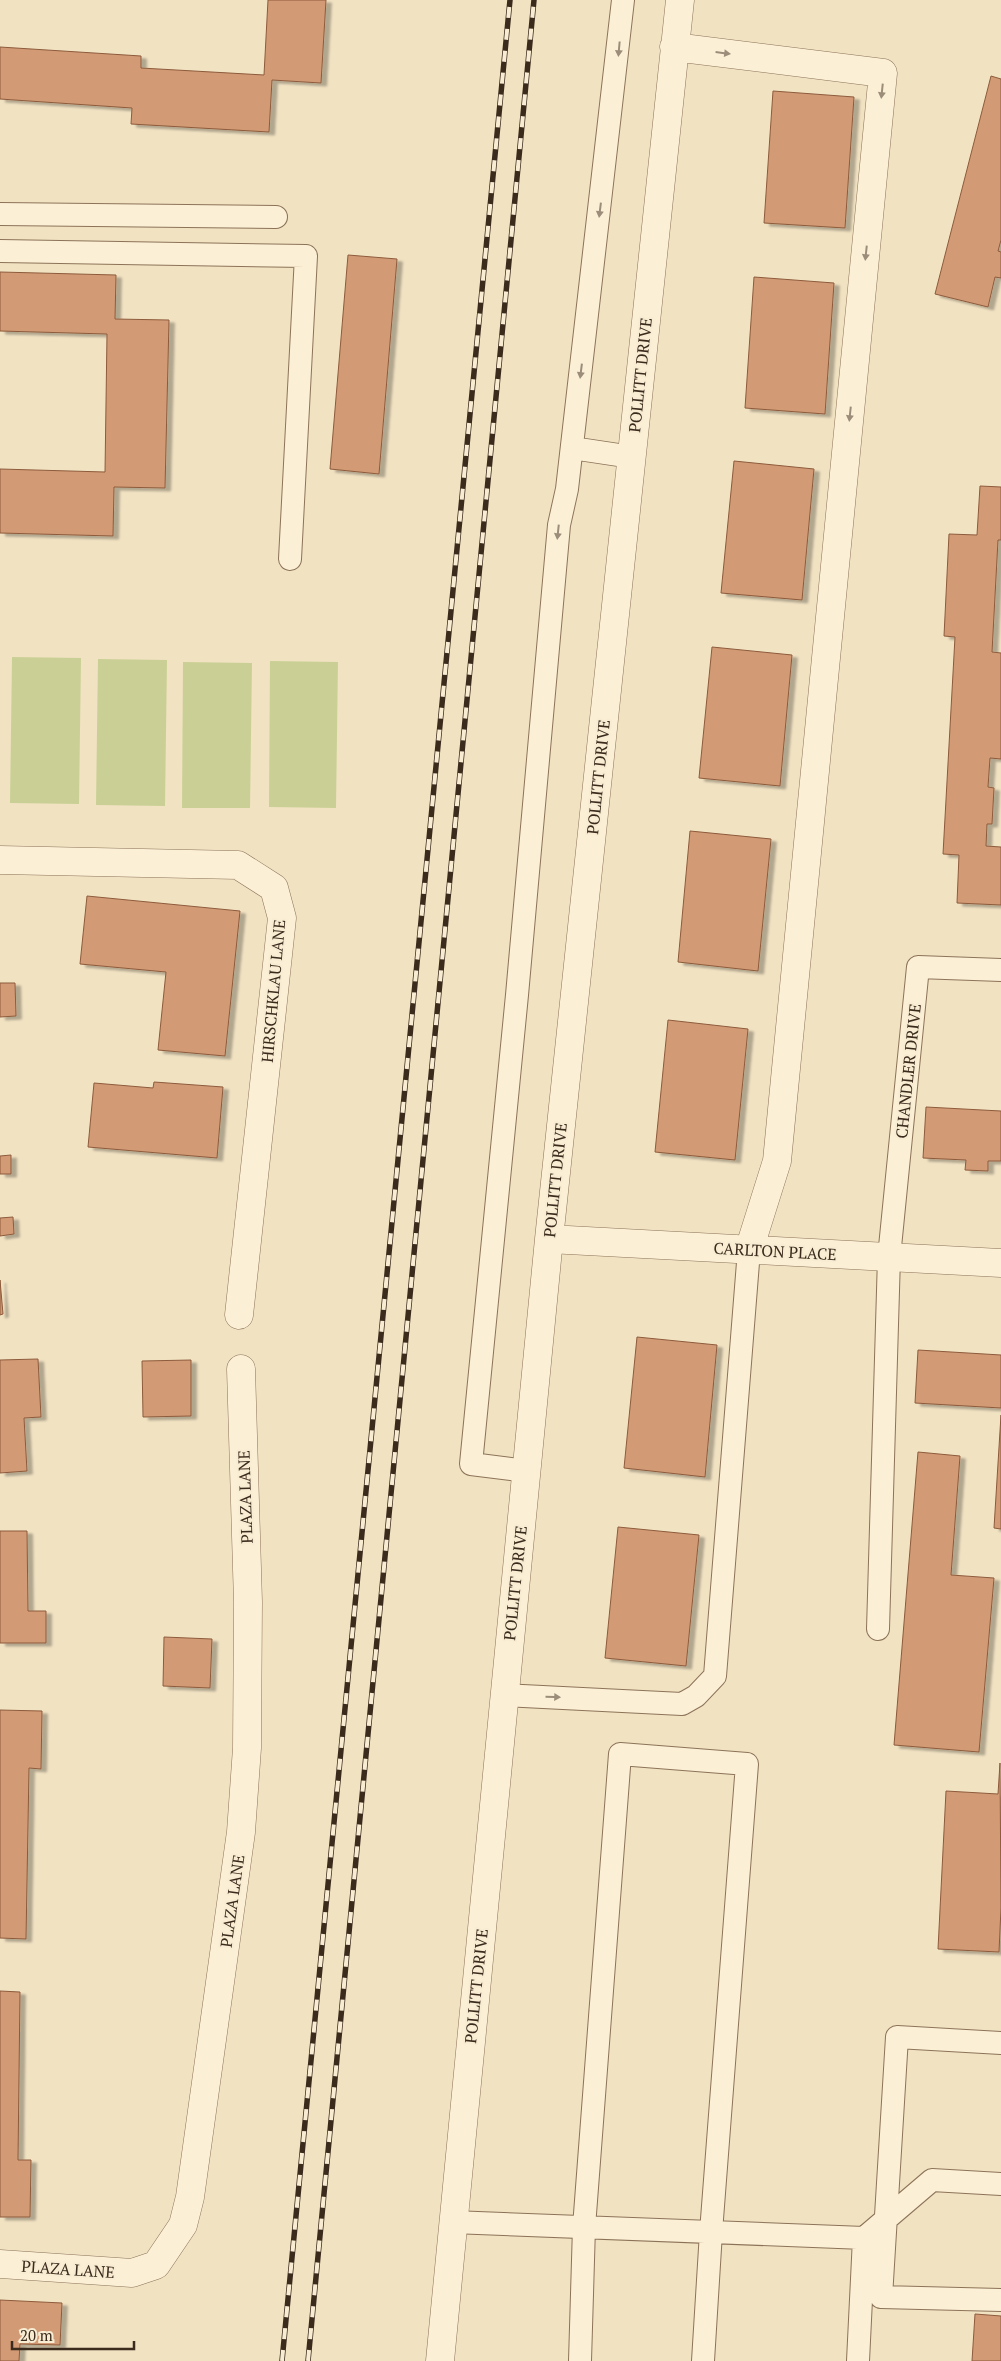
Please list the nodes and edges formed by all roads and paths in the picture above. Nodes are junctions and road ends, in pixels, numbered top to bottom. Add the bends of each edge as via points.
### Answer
1 (624, 0) edge
2 (680, 0) edge
3 (674, 47) junction
4 (0, 214) edge
5 (276, 217) dead end
6 (0, 251) edge
7 (572, 448) junction
8 (632, 457) junction
9 (290, 559) dead end
10 (0, 860) edge
11 (1001, 970) edge
12 (549, 1240) junction
13 (749, 1250) junction
14 (889, 1258) junction
15 (1001, 1263) edge
16 (240, 1315) dead end
17 (241, 1369) dead end
18 (526, 1471) junction
19 (878, 1629) dead end
20 (504, 1694) junction
21 (1001, 2043) edge
22 (1001, 2184) edge
23 (885, 2219) junction
24 (452, 2222) junction
25 (584, 2227) junction
26 (711, 2232) junction
27 (864, 2238) junction
28 (0, 2264) edge
29 (1001, 2300) edge
30 (440, 2361) edge
31 (580, 2361) edge
32 (703, 2361) edge
33 (858, 2361) edge

1 -> 7 lane
2 - 3 street, POLLITT DRIVE
3 - 8 street, POLLITT DRIVE
3 -> 13 street via 883,73 777,1160
4 - 5 lane
6 - 9 lane via 306,256
7 - 8 lane
7 -> 18 lane via 559,525 472,1464
8 - 12 street, POLLITT DRIVE
10 - 16 street, HIRSCHKLAU LANE via 238,865 274,888 282,918
11 - 14 lane, CHANDLER DRIVE via 918,967
12 - 13 street, CARLTON PLACE
12 - 18 street, POLLITT DRIVE
13 - 14 street, CARLTON PLACE
20 -> 13 lane via 682,1704 696,1696 715,1676
14 - 15 street, CARLTON PLACE
14 - 19 lane
17 - 28 street, PLAZA LANE via 248,1593 247,1748 241,1832 190,2197 183,2225 156,2265 132,2273
18 - 20 street, POLLITT DRIVE
20 - 24 street, POLLITT DRIVE
21 - 23 lane via 897,2037
22 - 23 lane via 932,2180
23 - 27 lane
23 - 29 lane via 881,2297
24 - 25 lane
24 - 30 street, POLLITT DRIVE
25 - 26 lane
25 - 26 lane via 620,1754 747,1764
25 - 31 lane
26 - 27 lane
26 - 32 lane
27 - 33 lane

